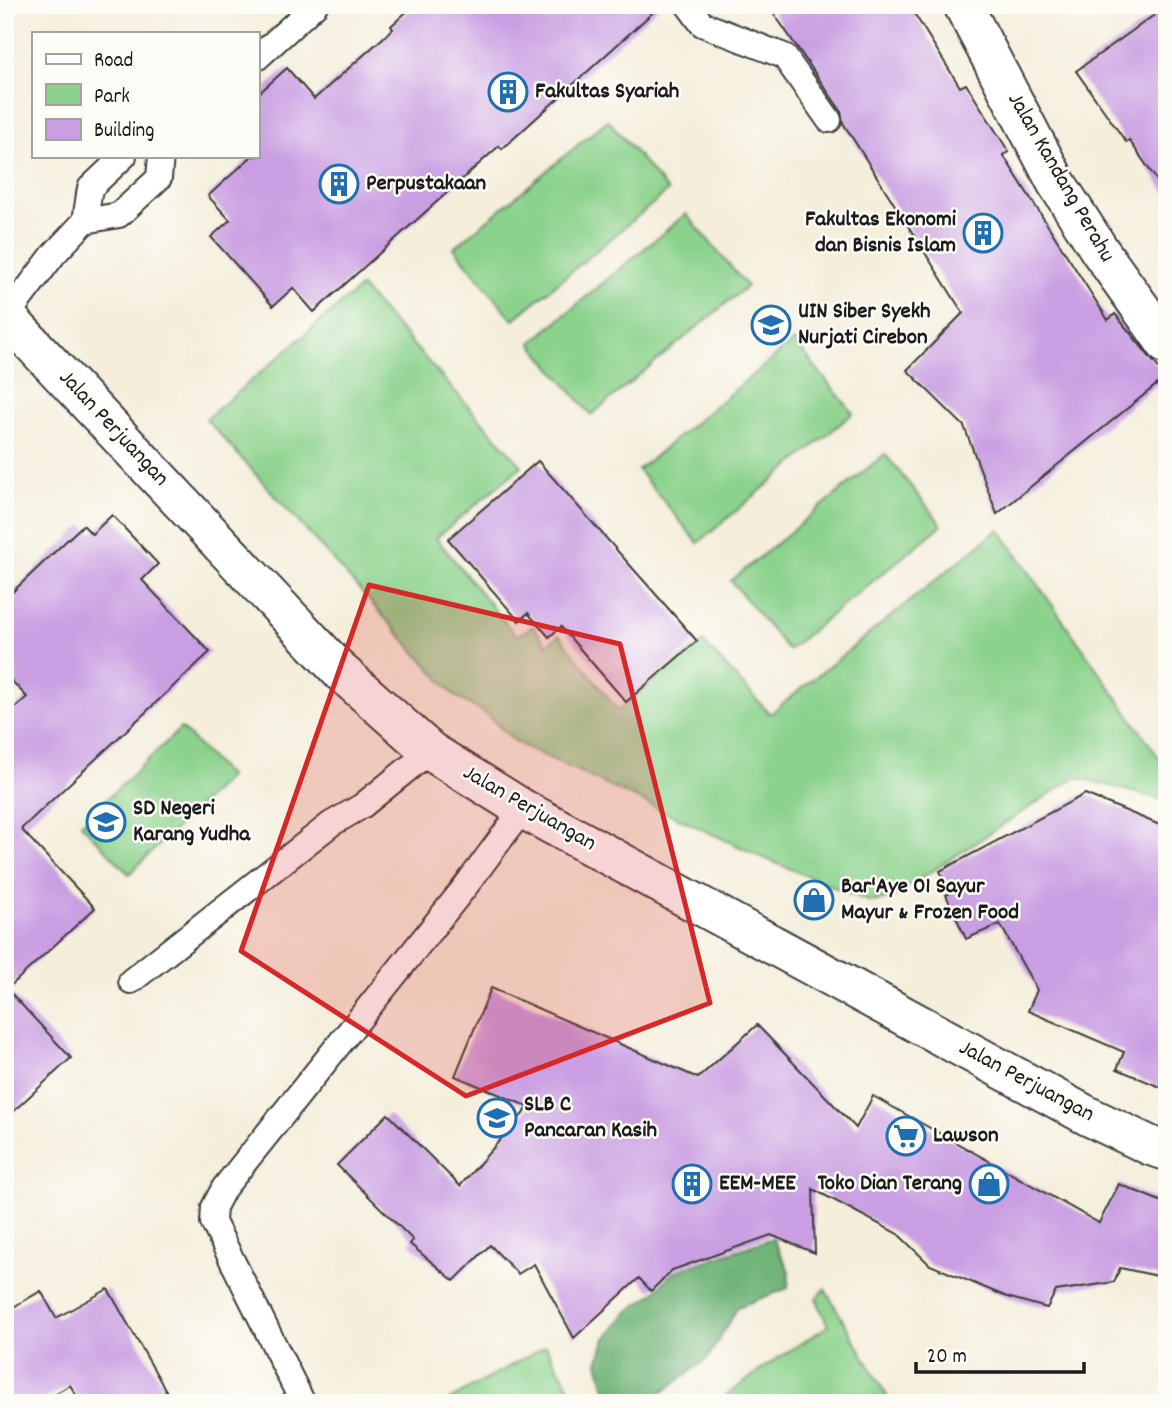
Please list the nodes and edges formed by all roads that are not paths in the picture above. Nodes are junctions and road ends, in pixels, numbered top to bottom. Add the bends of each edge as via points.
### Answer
1 (315, 5) edge
2 (688, 5) edge
3 (963, 5) edge
4 (259, 56) edge
5 (829, 120) dead end
6 (122, 158) edge
7 (161, 158) edge
8 (85, 221) junction
9 (6, 316) edge
10 (1160, 322) edge
11 (430, 751) junction
12 (523, 809) junction
13 (131, 981) dead end
14 (1167, 1151) edge
15 (303, 1403) edge

1 - 4 lane
2 - 5 lane via 702,24 784,56
3 - 10 street, Jalan Kandang Perahu via 1056,182 1100,251
6 - 8 lane via 90,188
7 - 8 lane via 159,178 119,215
8 - 9 lane
9 - 11 street, Jalan Perjuangan via 341,673
11 - 12 street, Jalan Perjuangan
11 - 13 lane
12 - 14 street, Jalan Perjuangan via 1087,1115
12 - 15 lane via 224,1188 214,1207 213,1222

